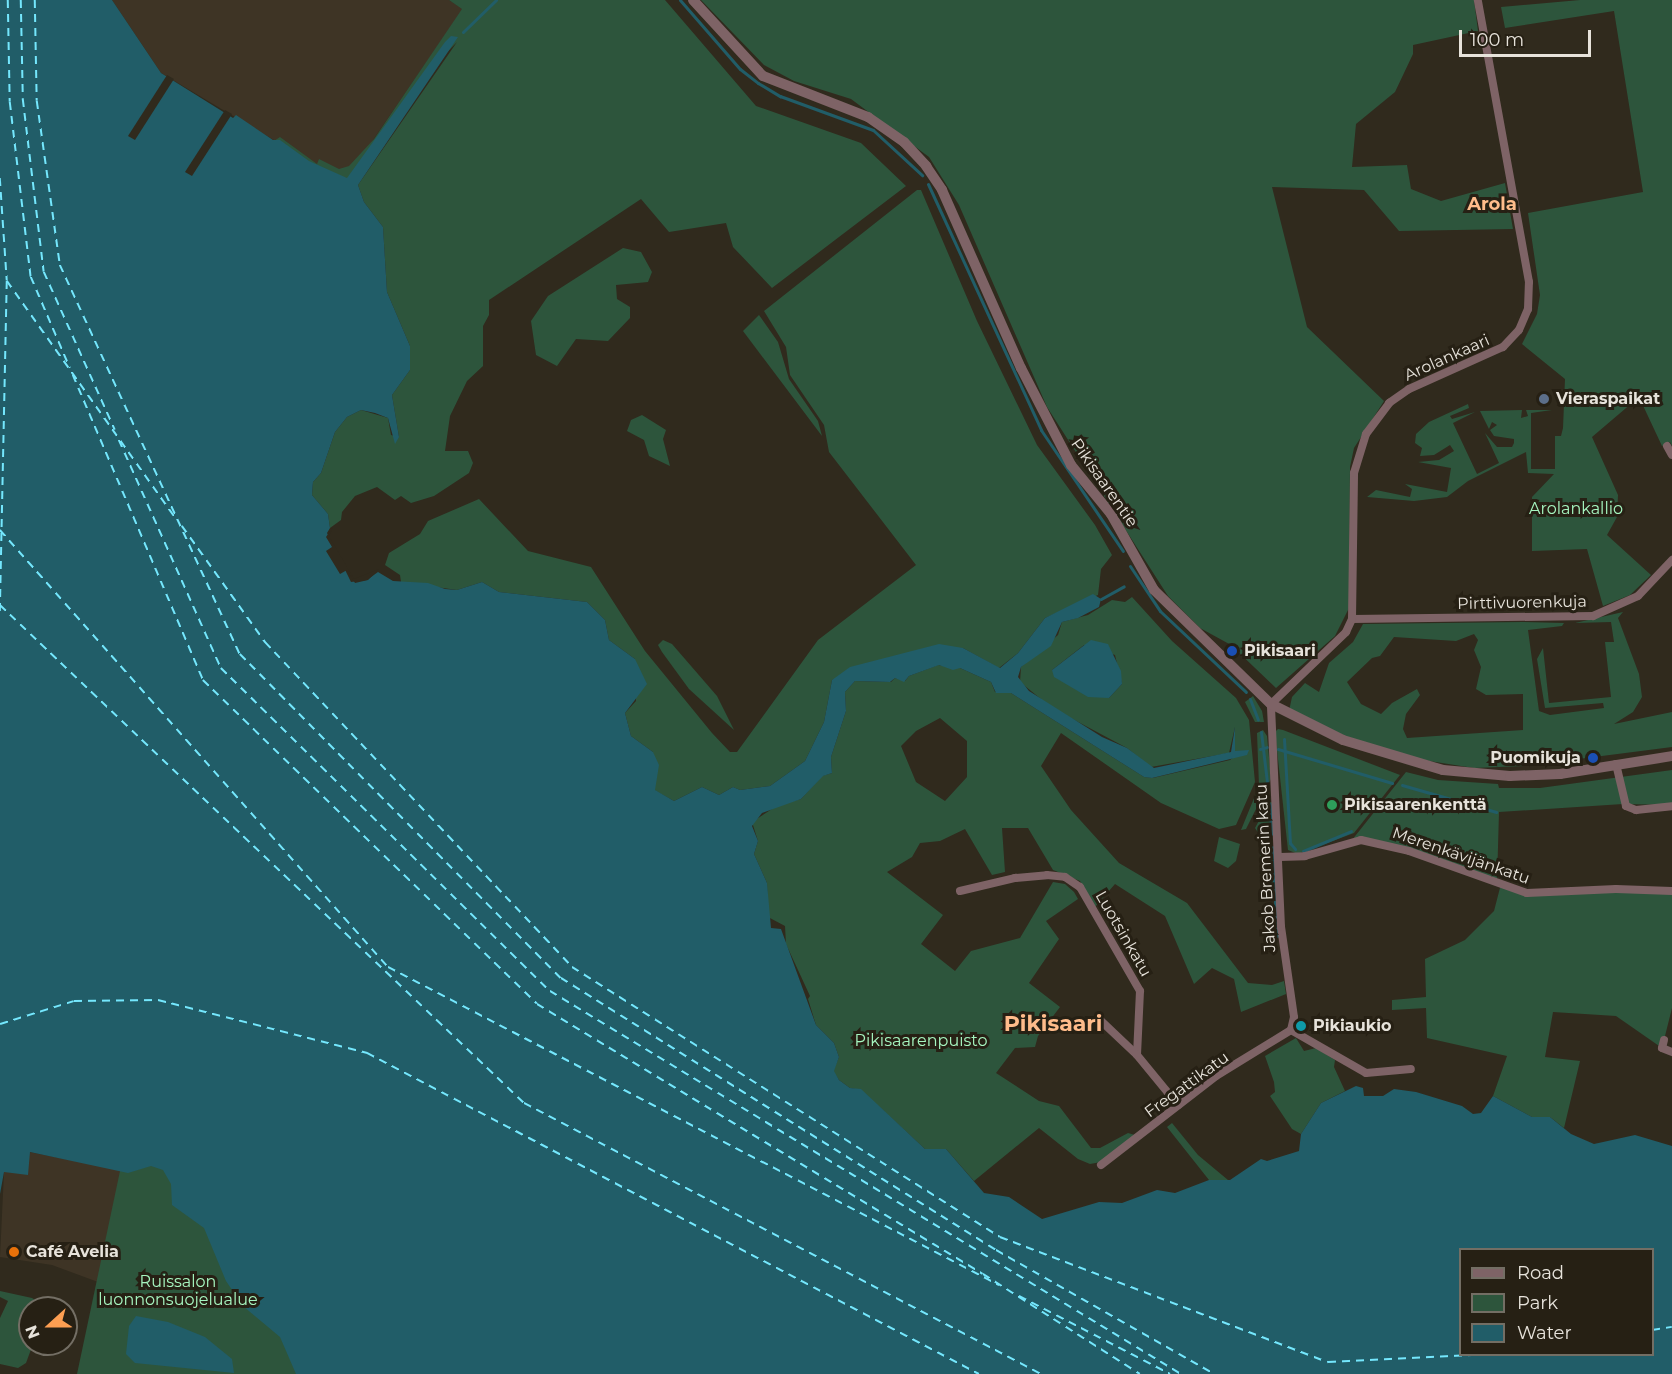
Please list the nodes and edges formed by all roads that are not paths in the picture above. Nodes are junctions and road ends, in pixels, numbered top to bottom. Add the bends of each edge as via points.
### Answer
1 (693, 0) edge
2 (1479, 0) edge
3 (1667, 446) dead end
4 (1672, 455) edge
5 (1672, 560) edge
6 (1352, 619) junction
7 (1271, 704) junction
8 (1672, 756) edge
9 (1616, 764) junction
10 (1672, 806) edge
11 (1280, 857) junction
12 (960, 891) dead end
13 (1672, 891) edge
14 (1099, 1019) dead end
15 (1291, 1030) junction
16 (1663, 1044) dead end
17 (1672, 1052) edge
18 (1137, 1055) junction
19 (1411, 1069) dead end
20 (1178, 1105) junction
21 (1101, 1165) dead end

1 - 7 street, Pikisaarentie via 763,76 868,117 904,142 926,166 942,190 1059,446 1111,514 1154,590
2 - 6 street, Arolankaari via 1529,282 1528,309 1519,330 1503,347 1409,389 1389,403 1366,434 1354,473
3 - 4 street
5 - 6 street, Pirttivuorenkuja via 1638,597 1593,616
6 - 7 street via 1346,632
7 - 9 street, Pikisaarentie via 1342,740 1443,770 1537,775
7 - 11 street, Jakob Bremerin katu
8 - 9 street, Pikisaarentie
9 - 10 street via 1626,806 1636,810
11 - 13 street, Merenkävijänkatu via 1305,856 1361,840 1409,851 1527,893
11 - 15 street, Jakob Bremerin katu via 1283,947 1294,1017
12 - 18 street, Luotsinkatu via 1047,875 1065,877 1080,887 1140,991
14 - 18 street via 1118,1032
15 - 19 street via 1366,1073
15 - 20 street, Fregattikatu via 1216,1076
16 - 17 street
18 - 20 street
20 - 21 street, Fregattikatu

